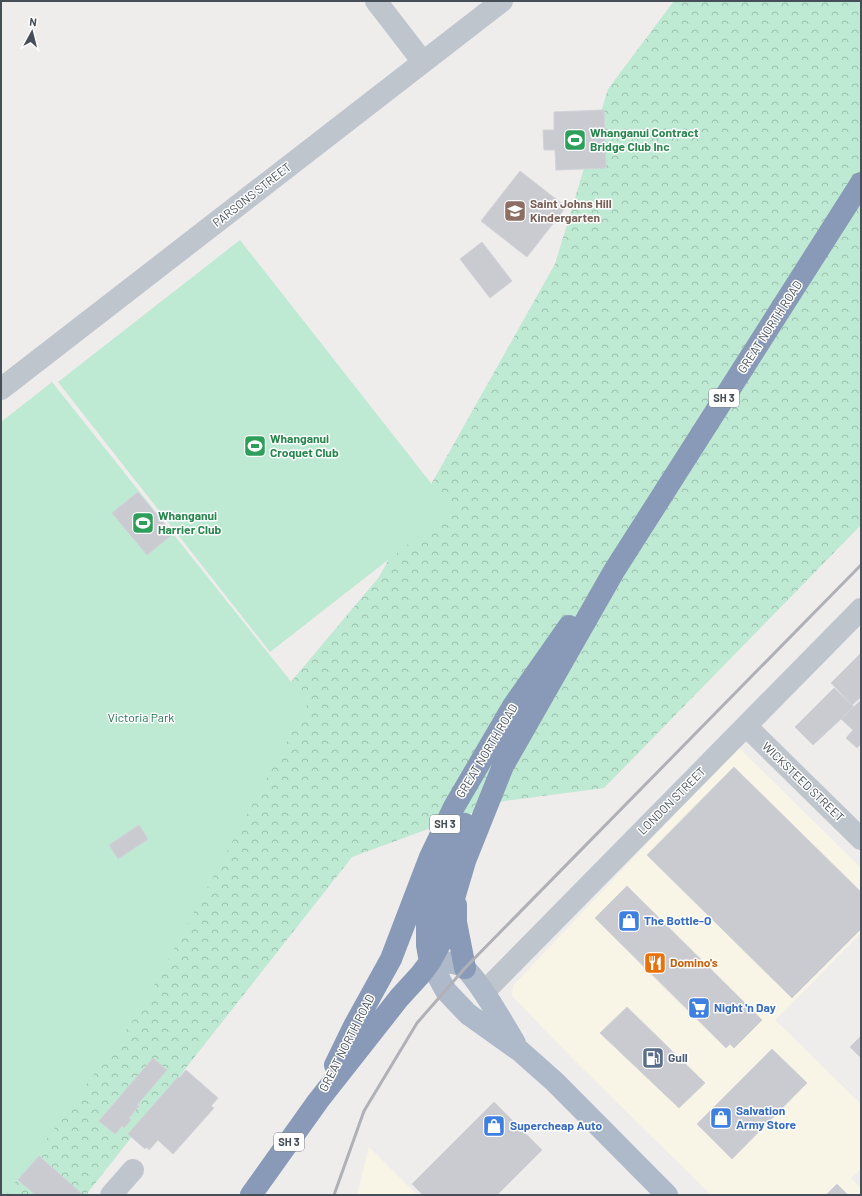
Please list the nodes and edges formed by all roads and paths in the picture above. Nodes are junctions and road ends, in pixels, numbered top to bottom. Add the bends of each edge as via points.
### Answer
1 (376, 1) edge
2 (502, 1) edge
3 (423, 62) junction
4 (861, 183) edge
5 (1, 389) edge
6 (614, 571) junction
7 (861, 609) edge
8 (746, 726) junction
9 (503, 766) junction
10 (861, 839) edge
11 (455, 894) junction
12 (430, 962) junction
13 (465, 968) junction
14 (484, 992) junction
15 (520, 1051) junction
16 (318, 1101) junction
17 (133, 1170) dead end
18 (111, 1195) edge
19 (251, 1195) edge
20 (667, 1195) edge

1 - 3 street
2 - 3 street, PARSONS STREET
3 - 5 street, PARSONS STREET
4 - 6 highway, GREAT NORTH ROAD / SH 3
6 - 9 highway, GREAT NORTH ROAD / SH 3
6 - 16 highway, GREAT NORTH ROAD / SH 3 via 560,638 513,706 454,807 430,857 391,960 354,1026
7 - 8 street, LONDON STREET
8 - 10 street, WICKSTEED STREET
8 - 14 street, LONDON STREET
9 - 11 highway, GREAT NORTH ROAD / SH 3 via 465,860
9 - 12 highway via 462,830 436,886 426,924
11 - 12 highway, GREAT NORTH ROAD / SH 3 via 441,942
11 - 13 highway via 456,922
12 - 13 main road via 450,962
12 - 15 main road via 446,990 468,1014
12 - 16 highway, SH 3
13 - 14 main road
14 - 15 main road
15 - 20 main road via 555,1082
16 - 19 highway, SH 3
17 - 18 street

